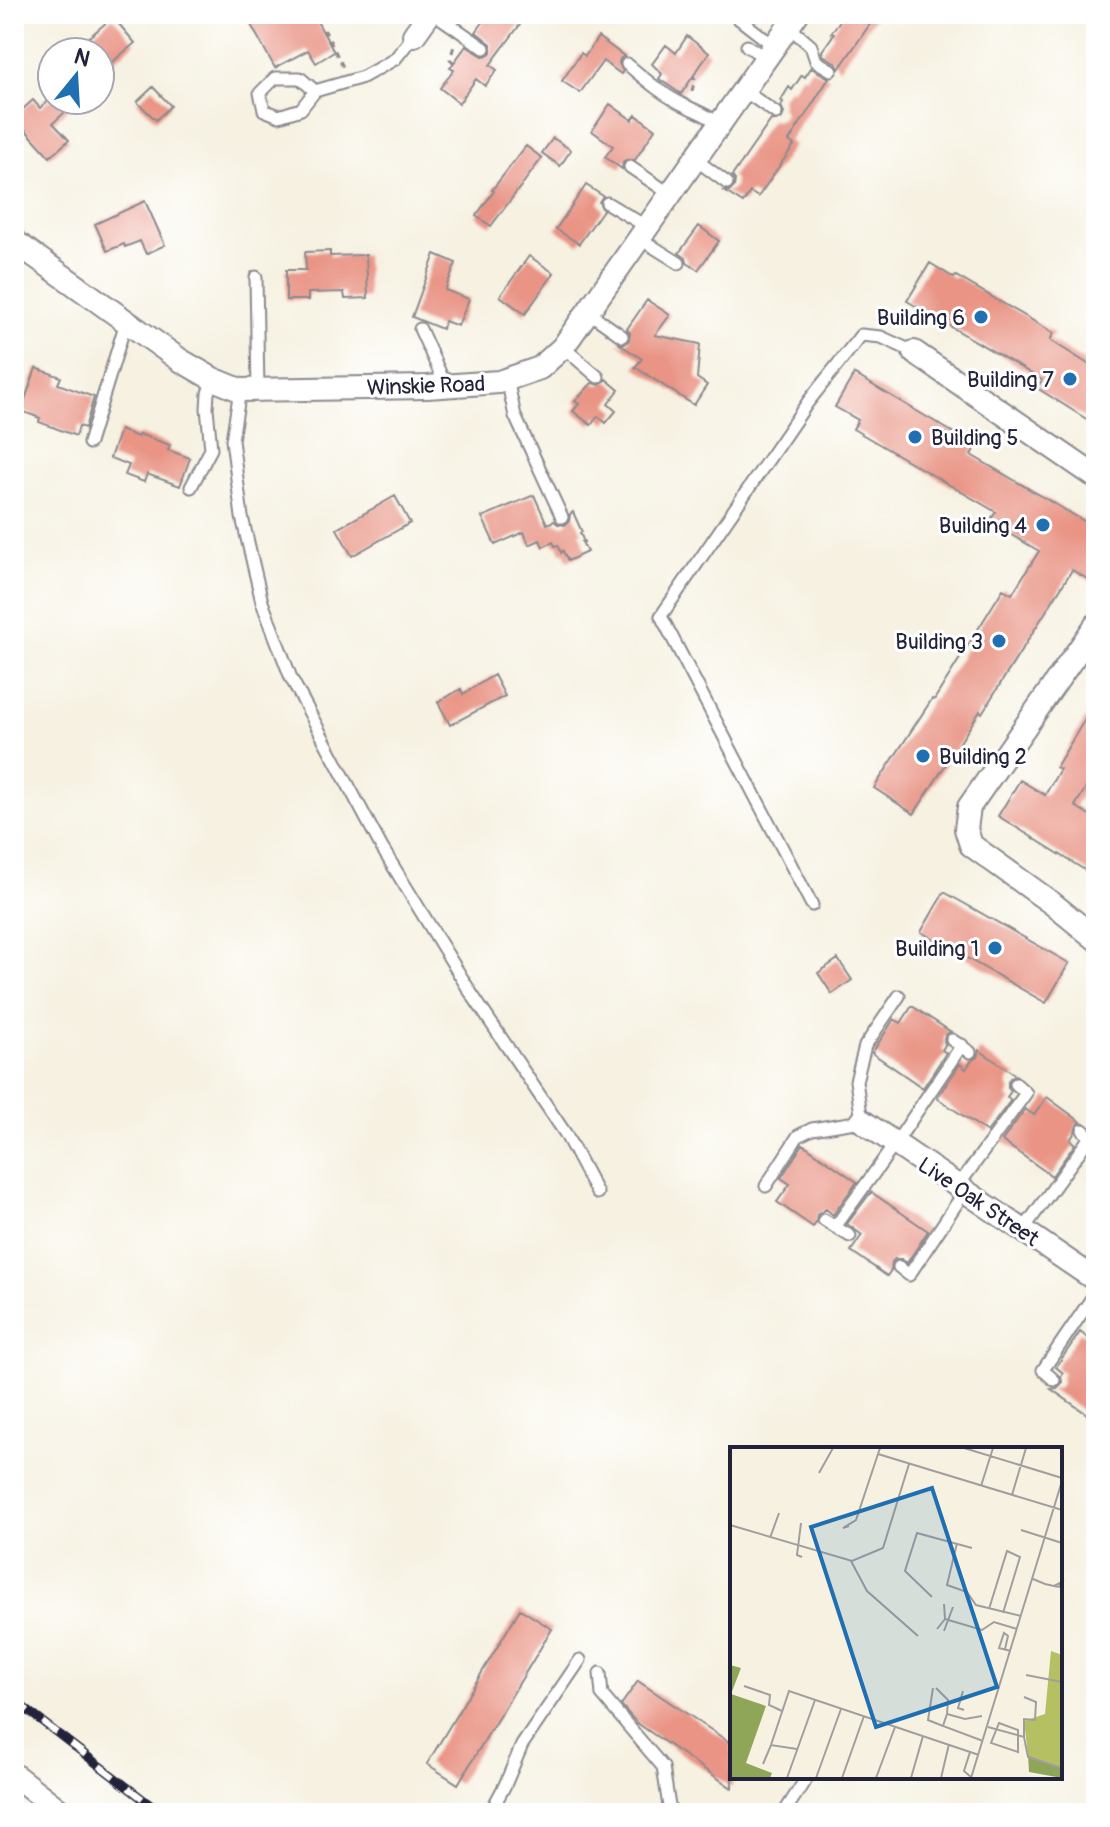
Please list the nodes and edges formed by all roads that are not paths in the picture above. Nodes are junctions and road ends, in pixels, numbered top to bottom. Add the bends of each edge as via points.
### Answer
1 (432, 14) edge
2 (738, 18) dead end
3 (792, 20) edge
4 (414, 35) joint
5 (484, 48) dead end
6 (762, 50) junction
7 (627, 64) dead end
8 (831, 70) dead end
9 (743, 90) junction
10 (315, 91) junction
11 (776, 113) dead end
12 (719, 124) junction
13 (695, 159) junction
14 (630, 167) dead end
15 (727, 183) dead end
16 (670, 194) junction
17 (607, 203) dead end
18 (643, 232) junction
19 (14, 241) edge
20 (679, 263) dead end
21 (256, 277) dead end
22 (588, 312) junction
23 (126, 322) junction
24 (420, 329) dead end
25 (622, 336) dead end
26 (563, 347) junction
27 (914, 352) joint
28 (598, 377) dead end
29 (213, 379) junction
30 (507, 379) junction
31 (446, 386) junction
32 (249, 390) junction
33 (89, 443) dead end
34 (1096, 477) edge
35 (191, 487) dead end
36 (562, 517) dead end
37 (1096, 625) edge
38 (812, 905) dead end
39 (1096, 939) edge
40 (899, 996) dead end
41 (961, 1046) dead end
42 (1026, 1092) dead end
43 (862, 1121) junction
44 (1083, 1130) dead end
45 (895, 1144) junction
46 (766, 1186) dead end
47 (962, 1189) junction
48 (597, 1193) dead end
49 (1023, 1230) junction
50 (850, 1236) dead end
51 (899, 1267) dead end
52 (1095, 1282) edge
53 (1054, 1380) dead end
54 (580, 1660) dead end
55 (600, 1673) dead end
56 (14, 1775) edge
57 (806, 1779) edge
58 (63, 1813) edge
59 (490, 1813) edge
60 (670, 1813) edge
61 (784, 1813) edge

1 - 4 street
1 - 5 lane
2 - 6 lane
3 - 6 street, Winskie Road
3 - 8 lane via 816,61
4 - 10 lane via 395,59 363,77
6 - 9 street, Winskie Road
7 - 12 lane via 658,89
9 - 11 lane
9 - 12 street, Winskie Road
10 - 10 lane via 300,78 275,78 260,93 264,110 279,116 301,109
12 - 13 street, Winskie Road
13 - 15 lane
13 - 16 street, Winskie Road
14 - 16 lane
16 - 18 street, Winskie Road
17 - 18 lane
18 - 20 lane
18 - 22 street, Winskie Road
19 - 23 street, Winskie Road
21 - 32 lane
22 - 25 lane
22 - 26 street, Winskie Road
23 - 29 street, Winskie Road
23 - 33 lane
24 - 31 lane
26 - 28 lane
26 - 30 street, Winskie Road via 540,368
27 - 34 street
27 - 38 lane via 881,337 861,335 808,402 661,616
29 - 32 street, Winskie Road
29 - 35 lane via 207,408 211,449
30 - 31 street, Winskie Road
30 - 36 lane via 515,416
31 - 32 street, Winskie Road
32 - 48 lane via 232,440 242,517 262,602 291,678 382,848 565,1133
37 - 39 street via 969,807 966,829 971,845
40 - 43 lane via 865,1046 856,1081
41 - 45 lane
42 - 47 lane
43 - 45 street, Live Oak Street
43 - 46 lane via 798,1136
44 - 49 lane via 1090,1137
45 - 47 street, Live Oak Street
45 - 50 lane via 829,1224
47 - 49 street, Live Oak Street
47 - 51 lane via 909,1275
49 - 52 street, Live Oak Street
52 - 53 lane via 1043,1370
54 - 59 lane via 522,1745
55 - 60 lane via 602,1695 663,1767
56 - 58 street
57 - 61 lane

